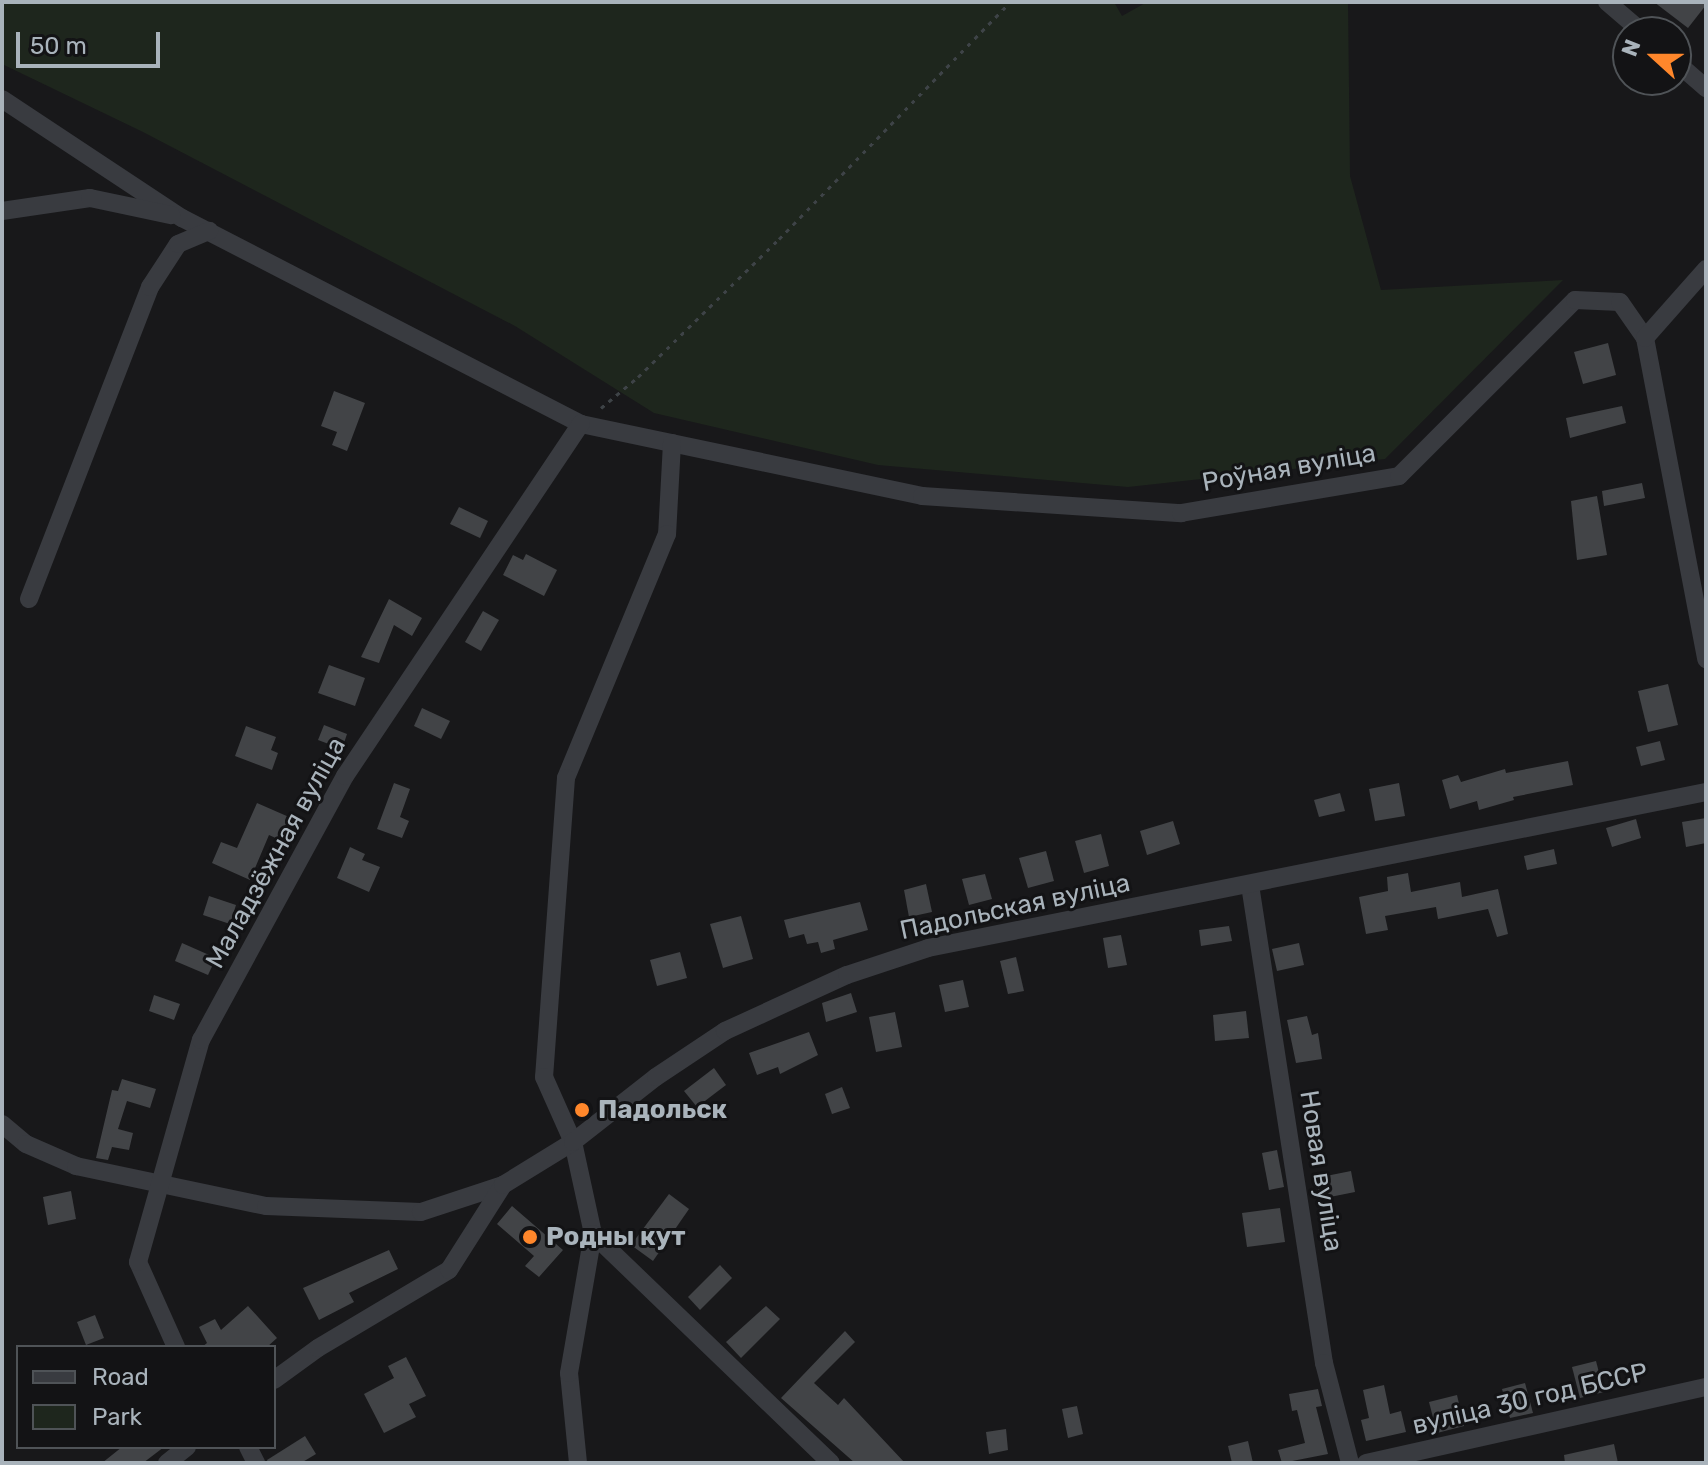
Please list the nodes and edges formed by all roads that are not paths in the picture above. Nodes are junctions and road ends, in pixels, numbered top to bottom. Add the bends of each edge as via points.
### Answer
1 (1607, 2) edge
2 (1623, 16) edge
3 (2, 99) edge
4 (2, 211) edge
5 (182, 218) junction
6 (209, 231) junction
7 (1706, 269) edge
8 (1645, 338) junction
9 (581, 424) junction
10 (672, 443) junction
11 (29, 599) dead end
12 (1706, 659) edge
13 (1706, 792) edge
14 (1250, 885) junction
15 (2, 1124) edge
16 (573, 1142) junction
17 (162, 1185) junction
18 (503, 1185) junction
19 (593, 1234) junction
20 (175, 1345) edge
21 (276, 1379) edge
22 (1706, 1387) edge
23 (184, 1449) edge
24 (167, 1463) edge
25 (578, 1463) edge
26 (831, 1463) edge
27 (1350, 1463) edge
28 (1366, 1463) edge

1 - 2 street
3 - 5 street
4 - 5 street via 90,198
5 - 6 street
6 - 9 street
6 - 11 street via 178,244 150,287
7 - 8 street
8 - 10 street, Роўная вуліца via 1620,302 1575,300 1399,476 1181,513 922,496
8 - 12 street, Роўная вуліца
9 - 10 street
9 - 17 street, Маладзёжная вуліца via 338,789 201,1040
10 - 16 street via 667,534 566,778 544,1077
13 - 14 street, Падольская вуліца
14 - 16 street, Падольская вуліца via 928,948 847,975 725,1031
14 - 27 street, Новая вуліца via 1324,1363
15 - 17 street via 26,1144 76,1166
16 - 18 street, Падольская вуліца
16 - 19 street
17 - 18 street via 266,1206 421,1212
17 - 20 street, Маладзёжная вуліца via 138,1262
18 - 21 street, Падольская вуліца via 449,1270
19 - 25 street via 569,1373
19 - 26 street
22 - 28 street, вуліца 30 год БССР
23 - 24 street

